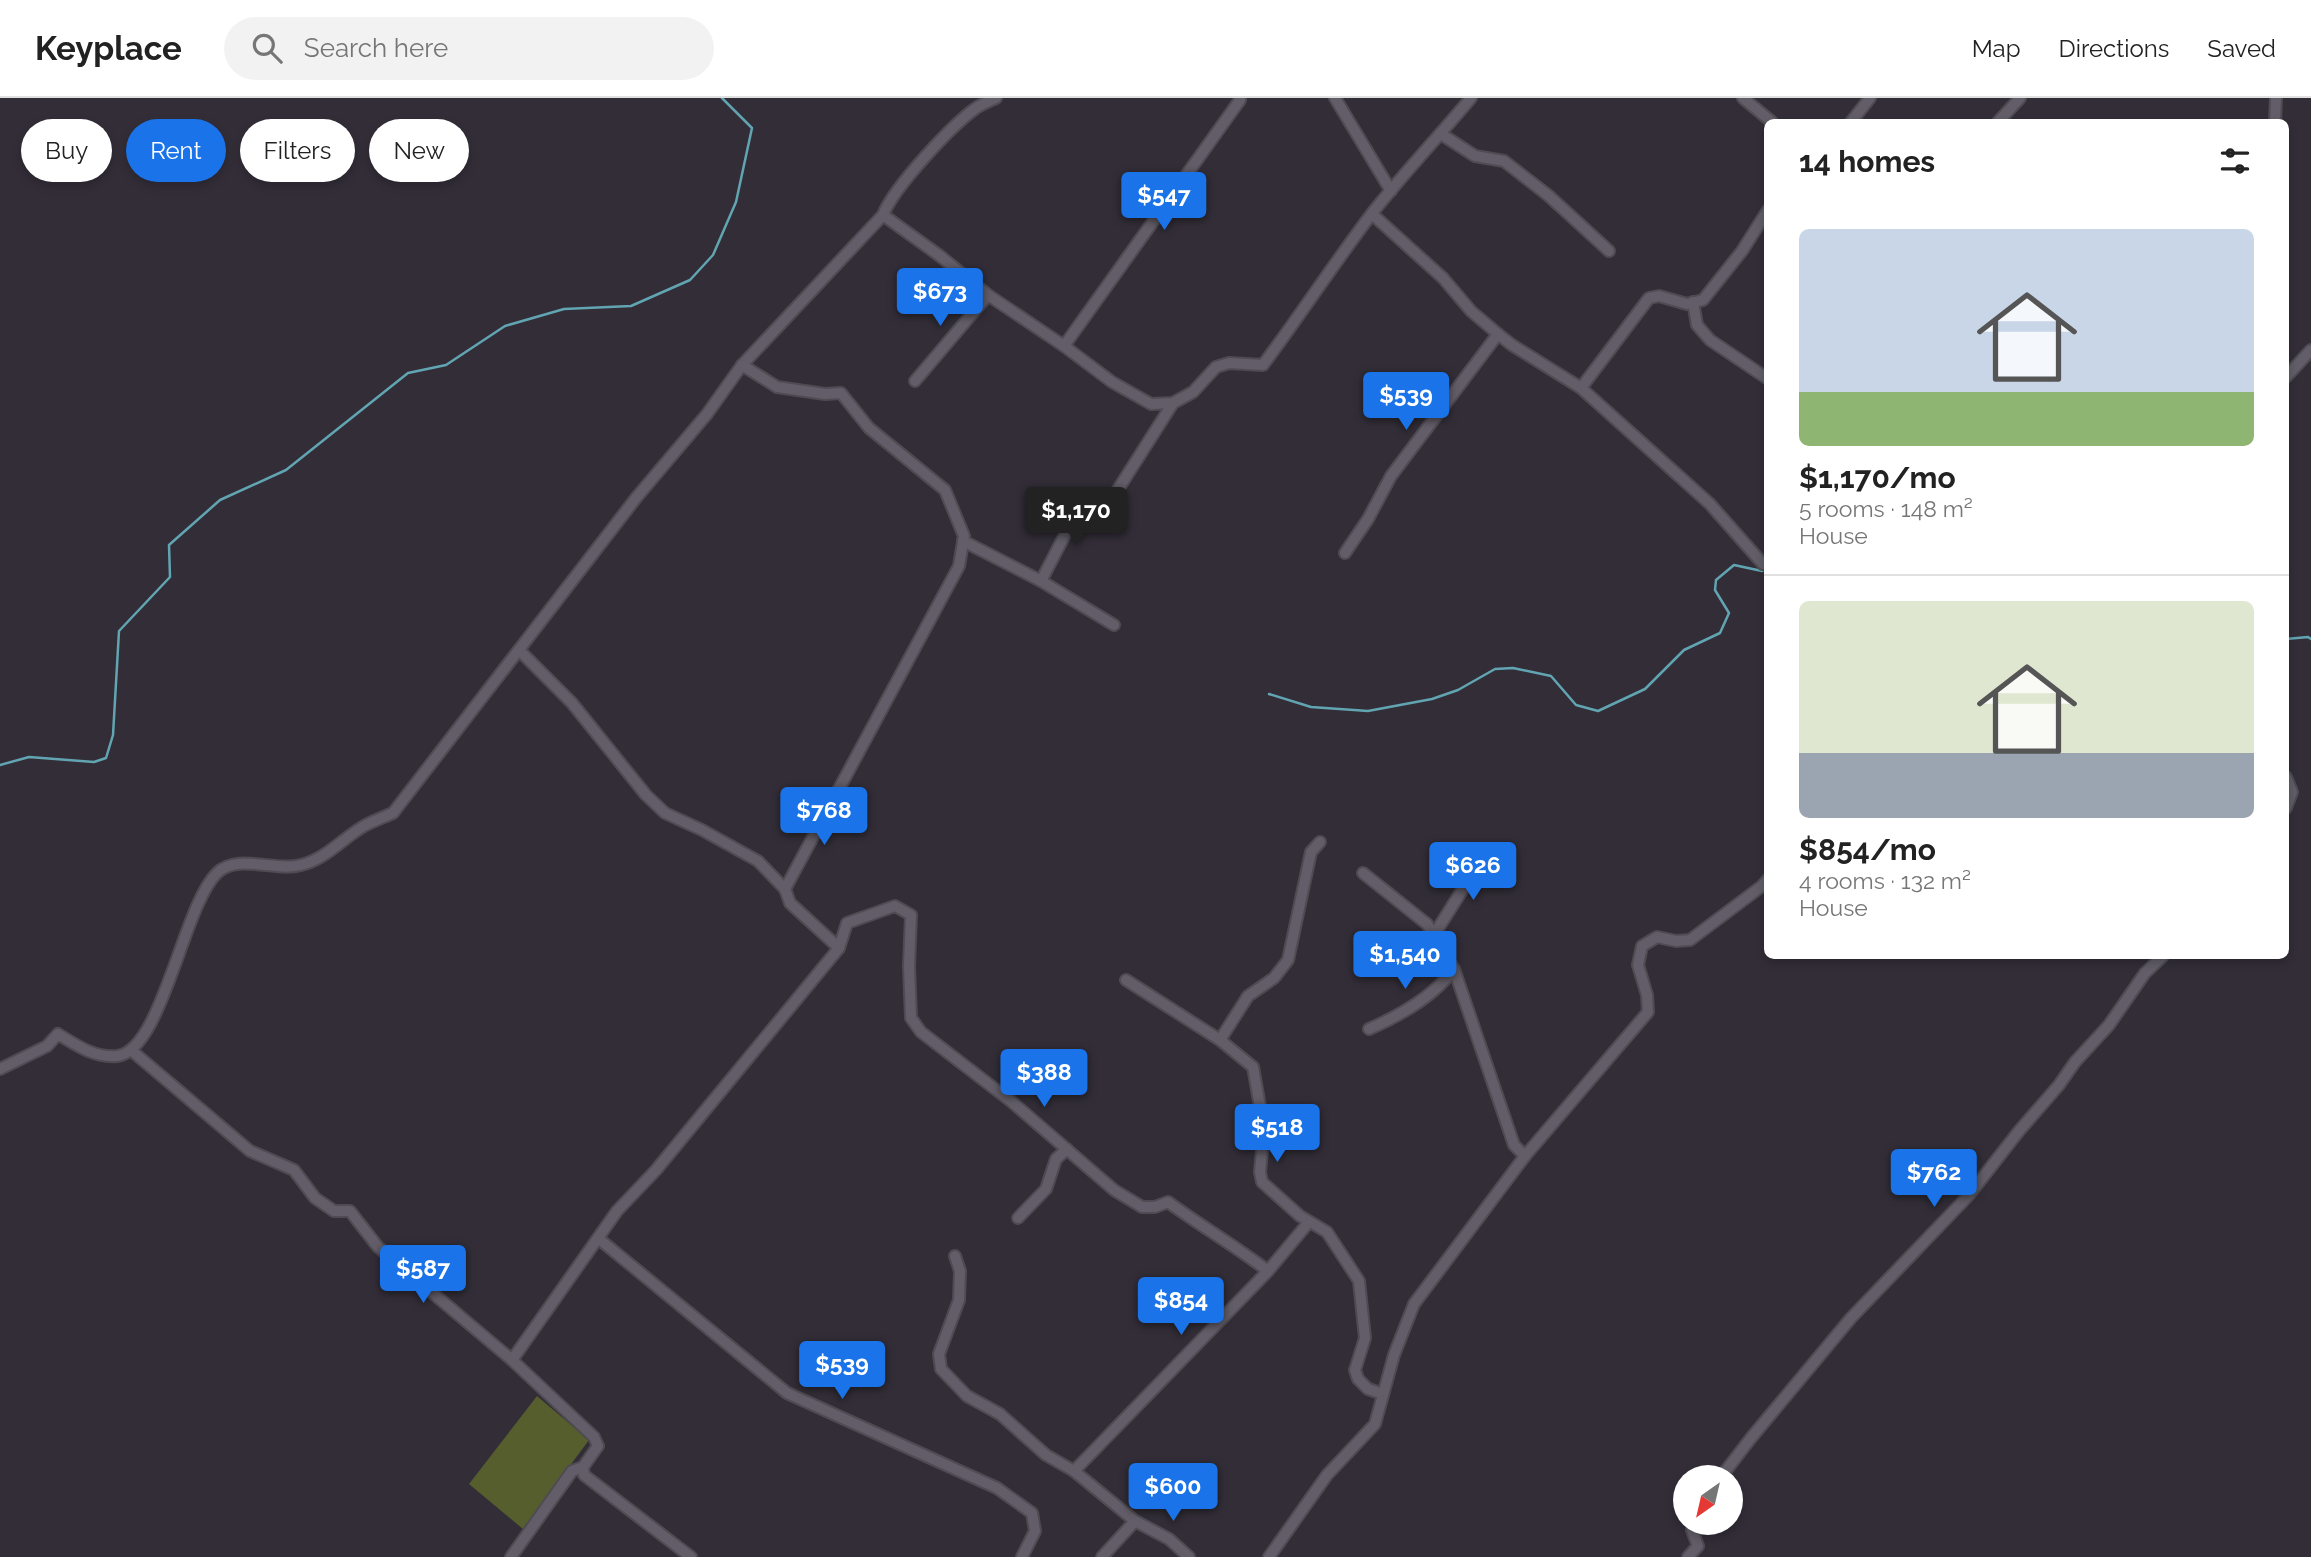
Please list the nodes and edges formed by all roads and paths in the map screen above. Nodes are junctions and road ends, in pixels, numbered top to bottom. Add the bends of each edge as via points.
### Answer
1 (996, 98) edge
2 (1335, 98) edge
3 (1471, 98) edge
4 (1743, 98) edge
5 (1870, 98) edge
6 (2020, 98) edge
7 (2276, 98) edge
8 (1240, 100) dead end
9 (1768, 119) edge
10 (1853, 119) edge
11 (2001, 119) edge
12 (2275, 119) edge
13 (1441, 134) junction
14 (1391, 191) junction
15 (1372, 214) junction
16 (883, 215) junction
17 (1764, 215) edge
18 (1609, 251) dead end
19 (988, 295) junction
20 (1693, 302) junction
21 (1498, 334) junction
22 (1064, 346) junction
23 (2311, 350) edge
24 (742, 366) junction
25 (2289, 374) edge
26 (1764, 376) edge
27 (915, 381) dead end
28 (1581, 388) junction
29 (1173, 403) junction
30 (1117, 491) dead end
31 (1084, 498) dead end
32 (963, 541) junction
33 (1345, 553) dead end
34 (1763, 564) dead end
35 (1041, 581) junction
36 (1114, 625) dead end
37 (520, 651) junction
38 (1320, 842) dead end
39 (1486, 852) dead end
40 (1363, 873) dead end
41 (1764, 884) edge
42 (785, 888) junction
43 (1434, 935) junction
44 (839, 948) junction
45 (2160, 959) edge
46 (1454, 969) junction
47 (1126, 980) dead end
48 (1369, 1029) dead end
49 (1220, 1040) junction
50 (132, 1051) junction
51 (0, 1069) edge
52 (1067, 1149) junction
53 (1525, 1156) junction
54 (1018, 1218) dead end
55 (1309, 1222) junction
56 (599, 1238) junction
57 (955, 1256) dead end
58 (1268, 1271) junction
59 (512, 1360) junction
60 (1383, 1394) junction
61 (1730, 1465) edge
62 (583, 1467) junction
63 (1074, 1471) junction
64 (1135, 1521) junction
65 (1694, 1535) edge
66 (511, 1557) edge
67 (691, 1557) edge
68 (1022, 1557) edge
69 (1102, 1557) edge
70 (1189, 1557) edge
71 (1269, 1557) edge
72 (1688, 1557) edge

1 - 16 street via 958,123 897,192
2 - 14 street
3 - 13 street
4 - 9 street
5 - 10 street
6 - 11 street
7 - 12 street
8 - 22 street
13 - 14 street
13 - 18 street via 1475,156 1504,161
14 - 15 street
15 - 21 street
15 - 29 street via 1263,365 1216,367 1193,392
16 - 19 street
16 - 24 street
17 - 20 street via 1703,300
19 - 22 street
19 - 27 street
20 - 26 street via 1697,325 1710,340
20 - 28 street via 1649,298
21 - 28 street
21 - 33 street via 1391,476
22 - 29 street via 1151,404
23 - 25 street
24 - 32 street via 777,387 841,393 869,428 945,490
24 - 37 street
28 - 34 street via 1710,504
29 - 30 street
31 - 35 street
32 - 35 street
32 - 42 street via 959,566
35 - 36 street
37 - 42 street via 665,813 758,861
37 - 50 street via 393,813 301,865 245,864 218,871 187,930 155,1017
38 - 49 street via 1311,852 1288,960 1274,978 1248,996
39 - 43 street
40 - 43 street via 1427,924
41 - 53 street via 1690,940 1657,937 1642,946 1638,965 1648,1012
42 - 44 street via 790,903
43 - 46 street
44 - 52 street via 847,923 895,906 911,915 911,1018 921,1032
44 - 56 street
45 - 61 street via 1969,1195 1851,1318
46 - 48 street via 1395,1018
46 - 53 street via 1514,1145
47 - 49 street
49 - 55 street via 1253,1067 1264,1129 1262,1182
50 - 51 street via 104,1056 58,1034 47,1046
50 - 59 street via 250,1151 295,1170 315,1198 334,1211 350,1211 378,1247
52 - 54 street via 1056,1159 1046,1189
52 - 58 street via 1114,1190 1142,1207 1168,1202
53 - 60 street via 1414,1304
55 - 58 street
55 - 60 street via 1326,1232 1359,1281 1365,1338 1355,1370 1368,1389
56 - 59 street
56 - 68 street via 787,1393 997,1489 1032,1513 1035,1531
57 - 63 street via 960,1271 959,1300 939,1354 941,1369 967,1396 1000,1414 1046,1455
58 - 63 street
59 - 62 street via 594,1437 598,1446
60 - 71 street via 1375,1424 1327,1475
62 - 66 street via 572,1471
62 - 67 street via 584,1475
63 - 64 street
64 - 69 street
64 - 70 street via 1169,1539
65 - 72 street via 1698,1546

